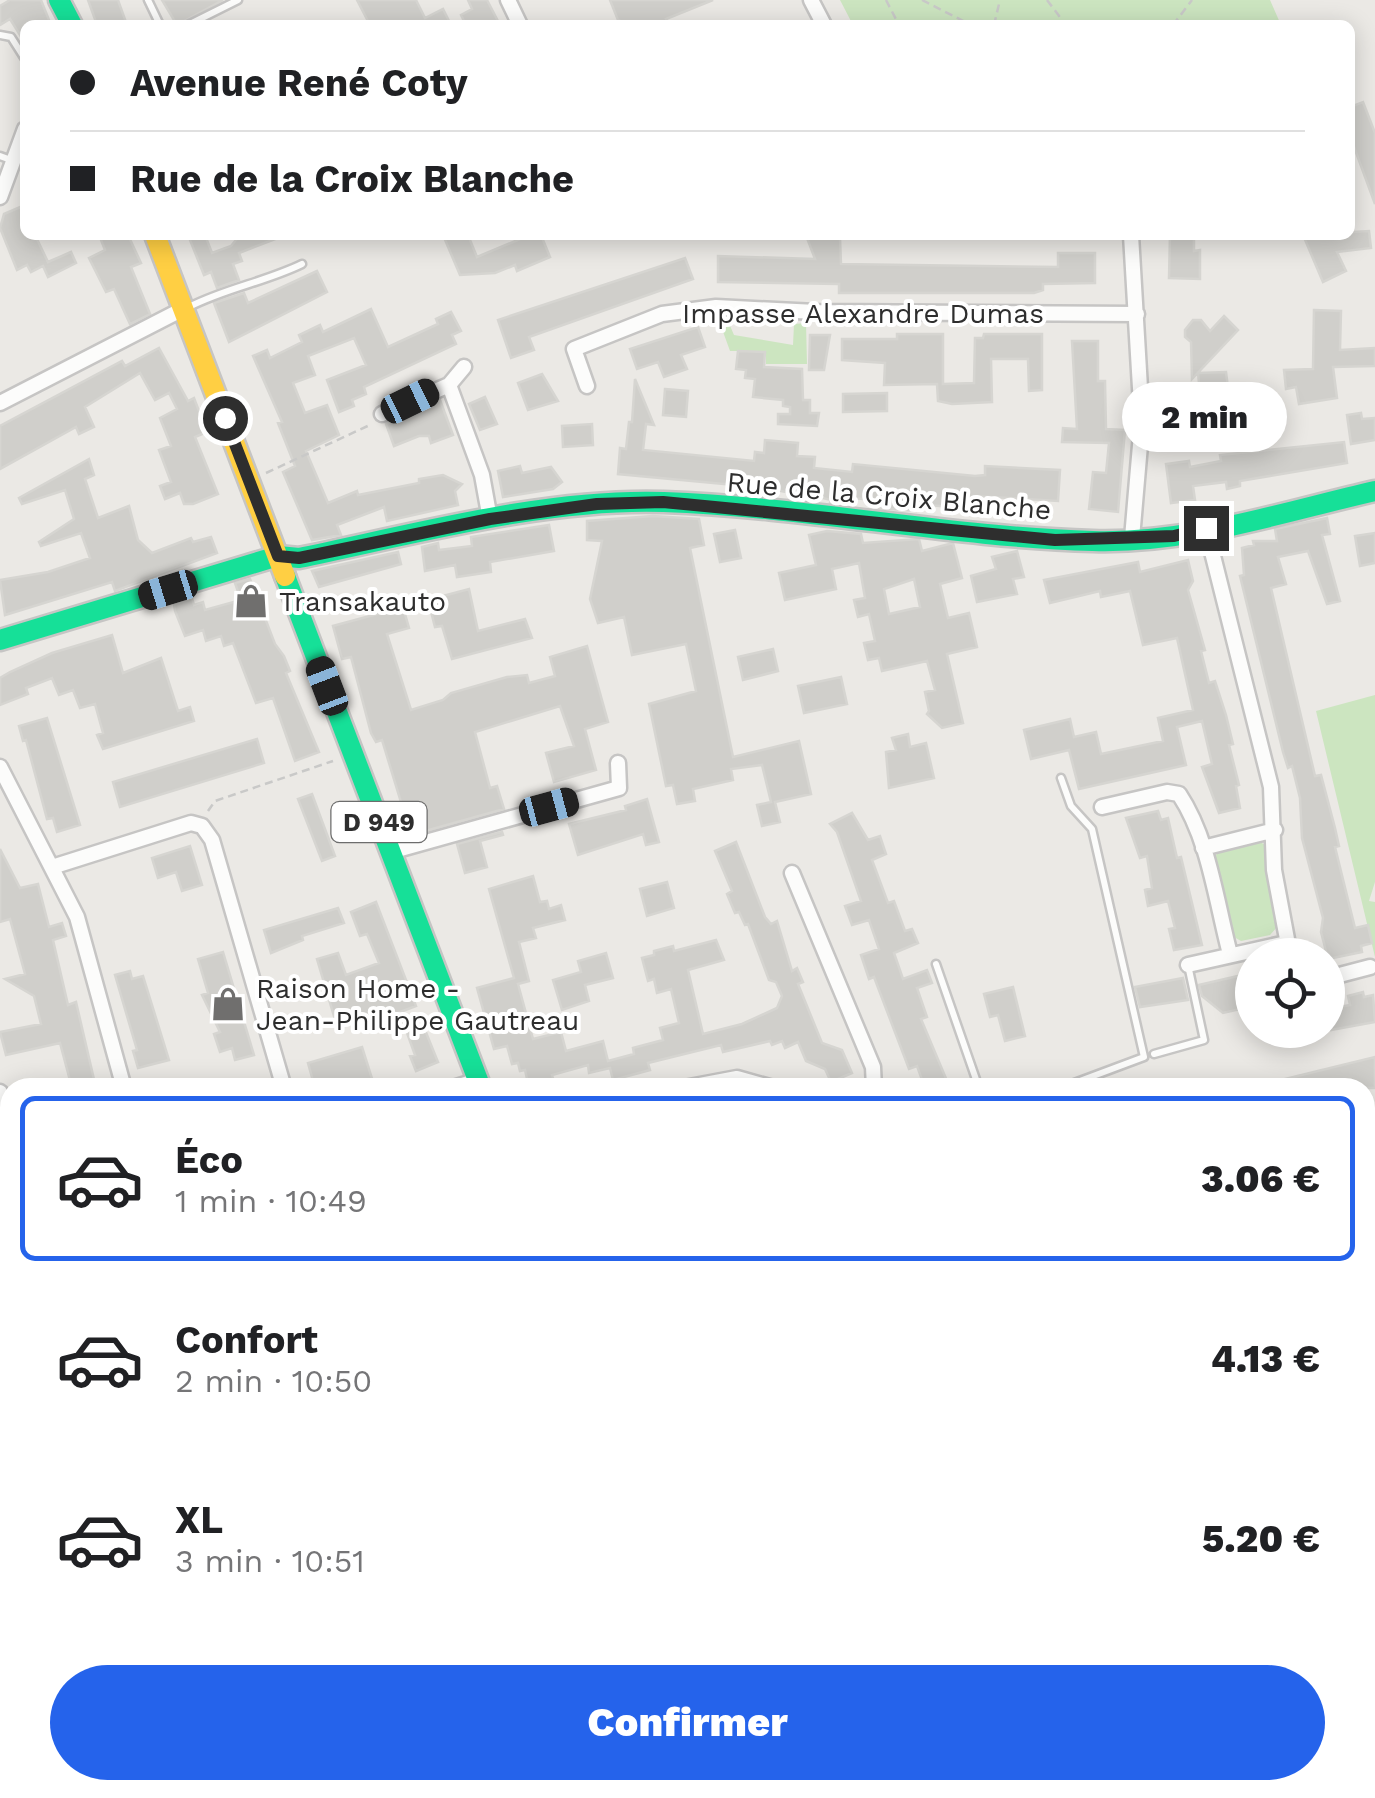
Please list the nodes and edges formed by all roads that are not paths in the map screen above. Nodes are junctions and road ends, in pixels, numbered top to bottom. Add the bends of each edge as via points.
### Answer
1 (238, 0) edge
2 (198, 20) edge
3 (0, 35) edge
4 (20, 50) edge
5 (20, 137) edge
6 (6, 158) edge
7 (0, 197) edge
8 (157, 240) edge
9 (1131, 240) edge
10 (302, 264) dead end
11 (183, 309) junction
12 (1138, 314) junction
13 (464, 367) dead end
14 (450, 385) junction
15 (587, 386) dead end
16 (0, 404) edge
17 (382, 414) road end
18 (1375, 491) edge
19 (490, 519) junction
20 (1206, 528) junction
21 (1132, 538) junction
22 (278, 556) junction
23 (0, 640) edge
24 (618, 764) dead end
25 (0, 766) edge
26 (1061, 778) dead end
27 (1102, 807) dead end
28 (1275, 830) junction
29 (1203, 848) junction
30 (390, 852) junction
31 (52, 866) junction
32 (792, 873) dead end
33 (1286, 938) edge
34 (1230, 954) junction
35 (1235, 954) edge
36 (936, 964) dead end
37 (1188, 965) joint
38 (1370, 967) dead end
39 (1345, 974) edge
40 (1154, 1054) dead end
41 (121, 1078) edge
42 (281, 1078) edge
43 (477, 1078) edge
44 (874, 1078) edge
45 (976, 1078) edge
46 (1086, 1078) edge

1 - 2 lane
3 - 4 lane via 12,36
5 - 6 street
6 - 7 street
8 - 11 street, D 949
9 - 12 street
10 - 11 lane
11 - 16 street
11 - 22 street, D 949
12 - 15 street, Impasse Alexandre Dumas via 685,310 574,349
12 - 21 street via 1142,440
13 - 14 street
14 - 17 street
14 - 19 street
18 - 20 street, Rue de la Croix Blanche
19 - 21 street, Rue de la Croix Blanche via 663,502 1055,540
19 - 22 street, Rue de la Croix Blanche via 299,558
20 - 21 street, Rue de la Croix Blanche
20 - 28 street via 1271,787
22 - 23 street, Rue de la Croix Blanche
22 - 30 street, D 949
24 - 30 street via 620,788
25 - 31 street
26 - 46 lane via 1071,806 1092,829 1144,1056
27 - 29 street via 1179,794
28 - 29 street
28 - 33 street via 1274,870
29 - 34 street
30 - 43 street, D 949
31 - 41 street via 88,947
31 - 42 street via 197,825 212,840
32 - 44 street
34 - 35 street
34 - 37 street
36 - 45 lane
37 - 40 lane via 1204,1040
38 - 39 street

